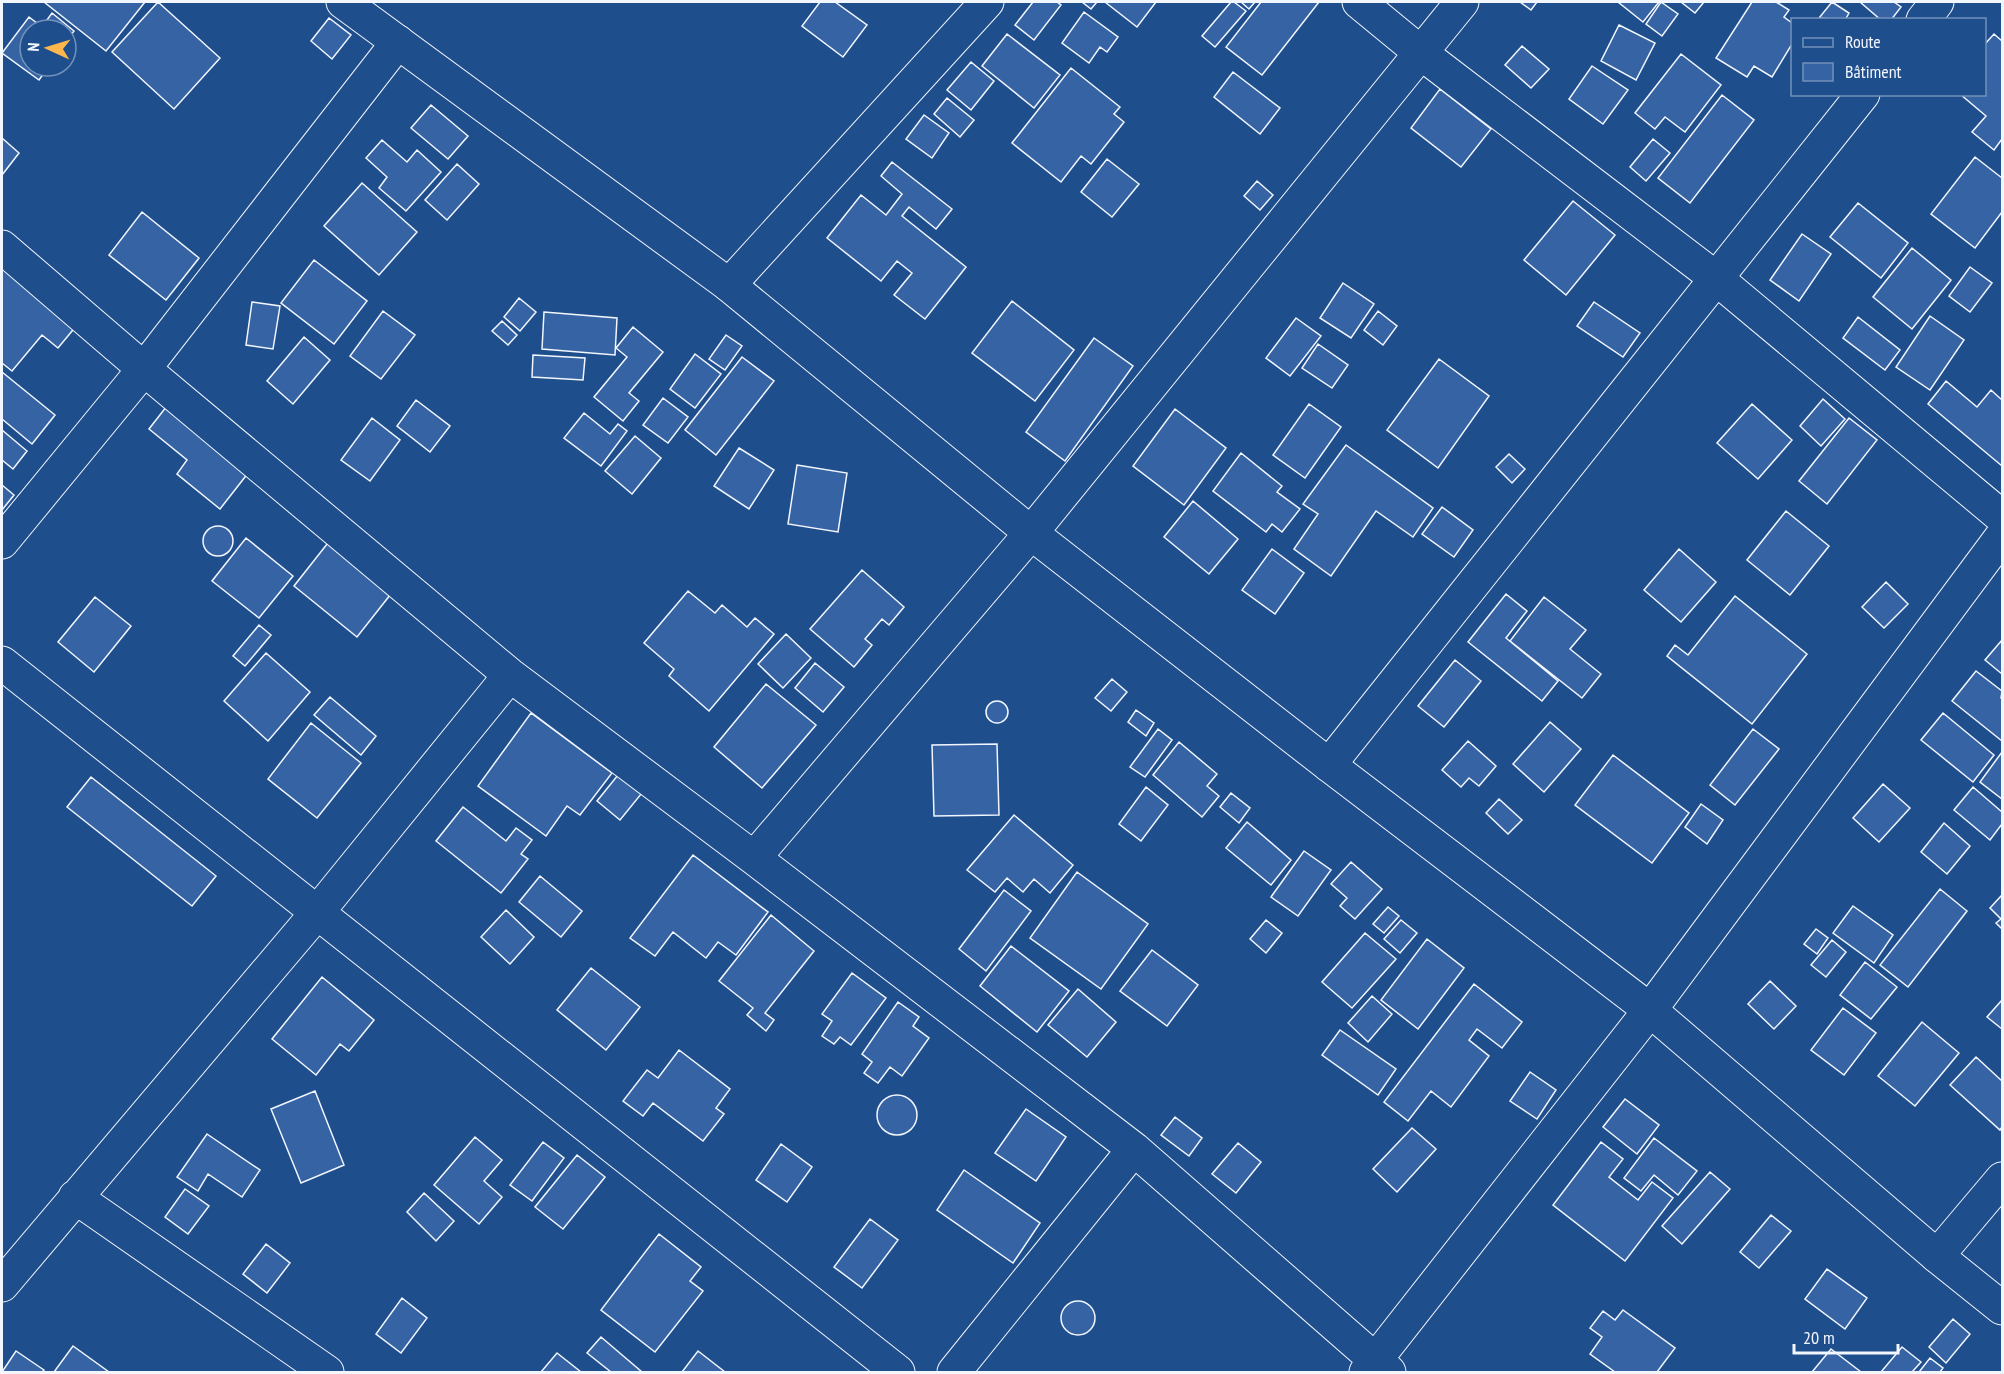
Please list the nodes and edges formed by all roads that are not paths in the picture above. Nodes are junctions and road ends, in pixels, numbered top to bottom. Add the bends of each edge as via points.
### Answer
1 (343, 2) edge
2 (987, 2) edge
3 (1359, 2) edge
4 (1462, 2) edge
5 (1937, 2) edge
6 (1925, 18) edge
7 (398, 42) junction
8 (1421, 53) junction
9 (1861, 96) edge
10 (2, 247) edge
11 (1716, 279) junction
12 (729, 285) junction
13 (144, 369) junction
14 (2002, 517) edge
15 (1030, 533) junction
16 (2002, 536) edge
17 (2, 542) edge
18 (2, 663) edge
19 (510, 675) junction
20 (1329, 765) junction
21 (754, 858) junction
22 (316, 914) junction
23 (1650, 1010) junction
24 (1134, 1149) junction
25 (2002, 1179) edge
26 (75, 1197) junction
27 (1937, 1256) junction
28 (2, 1285) edge
29 (2002, 1308) edge
30 (1377, 1369) edge
31 (327, 1372) edge
32 (897, 1372) edge
33 (954, 1372) edge

1 - 7 street
2 - 12 street
3 - 8 street
4 - 8 street
5 - 6 street
7 - 12 street
7 - 13 street
8 - 11 street
8 - 15 street
9 - 11 street
10 - 13 street
11 - 14 street
11 - 20 street
12 - 15 street
13 - 17 street
13 - 19 street
15 - 20 street
15 - 21 street
16 - 23 street
18 - 22 street
19 - 21 street
19 - 22 street
20 - 23 street
21 - 24 street
22 - 26 street
22 - 32 street
23 - 27 street
23 - 30 street
24 - 30 street
24 - 33 street
25 - 27 street
26 - 28 street
26 - 31 street
27 - 29 street

